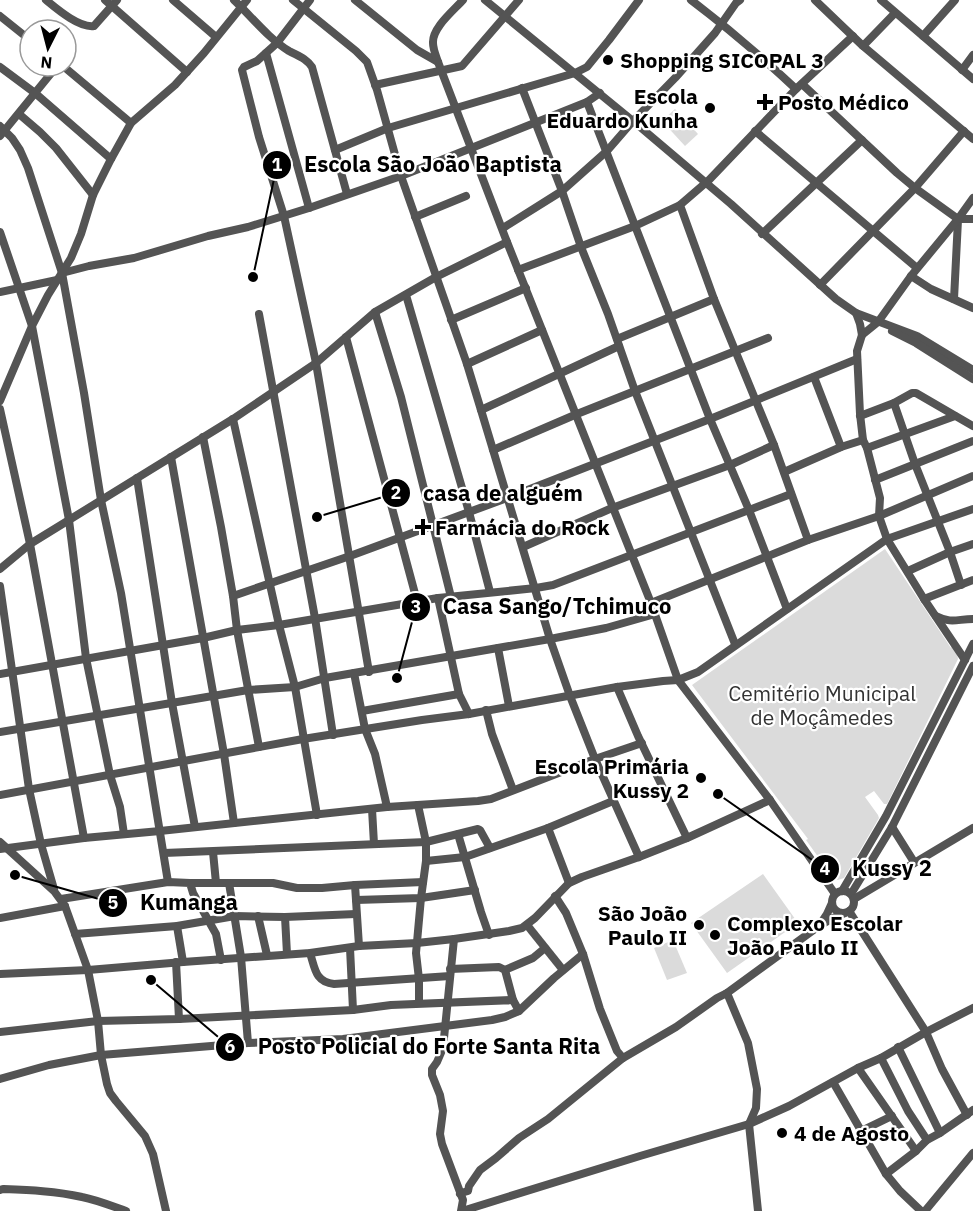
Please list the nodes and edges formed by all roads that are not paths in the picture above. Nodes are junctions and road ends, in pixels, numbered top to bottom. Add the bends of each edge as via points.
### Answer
1 (46, 0) edge
2 (105, 0) edge
3 (173, 0) edge
4 (234, 0) edge
5 (293, 0) edge
6 (310, 0) edge
7 (355, 0) edge
8 (463, 0) edge
9 (484, 0) edge
10 (519, 0) edge
11 (639, 0) edge
12 (691, 0) edge
13 (740, 0) edge
14 (816, 0) edge
15 (880, 0) edge
16 (955, 0) edge
17 (115, 3) edge
18 (244, 3) edge
19 (303, 9) junction
20 (895, 13) junction
21 (0, 16) edge
22 (504, 16) junction
23 (721, 23) junction
24 (18, 30) edge
25 (854, 36) junction
26 (922, 36) junction
27 (216, 37) junction
28 (277, 43) junction
29 (432, 44) junction
30 (863, 46) junction
31 (422, 53) junction
32 (266, 54) junction
33 (973, 55) edge
34 (438, 62) junction
35 (0, 67) edge
36 (441, 70) junction
37 (962, 70) junction
38 (187, 72) junction
39 (575, 73) junction
40 (47, 78) edge
41 (77, 78) edge
42 (973, 79) edge
43 (375, 85) junction
44 (799, 86) junction
45 (522, 88) junction
46 (35, 93) junction
47 (600, 93) junction
48 (587, 102) junction
49 (456, 107) junction
50 (19, 114) junction
51 (633, 120) junction
52 (535, 122) junction
53 (131, 123) junction
54 (388, 128) junction
55 (755, 130) junction
56 (2, 131) edge
57 (964, 131) junction
58 (973, 139) edge
59 (862, 140) junction
60 (471, 147) junction
61 (336, 150) junction
62 (607, 151) junction
63 (111, 159) junction
64 (401, 176) junction
65 (816, 182) junction
66 (706, 183) junction
67 (915, 188) junction
68 (562, 191) junction
69 (347, 194) junction
70 (93, 195) junction
71 (466, 196) dead end
72 (973, 198) edge
73 (680, 205) junction
74 (309, 208) junction
75 (284, 216) junction
76 (415, 217) junction
77 (958, 219) junction
78 (973, 219) edge
79 (635, 226) junction
80 (503, 228) junction
81 (873, 231) junction
82 (0, 232) edge
83 (762, 234) junction
84 (507, 242) junction
85 (581, 248) junction
86 (917, 268) junction
87 (518, 270) junction
88 (911, 276) junction
89 (60, 277) junction
90 (436, 277) junction
91 (820, 285) junction
92 (20, 287) junction
93 (526, 288) junction
94 (0, 292) edge
95 (406, 295) junction
96 (714, 299) junction
97 (954, 299) junction
98 (973, 308) edge
99 (375, 312) junction
100 (856, 313) junction
101 (259, 314) dead end
102 (671, 316) junction
103 (451, 320) junction
104 (878, 322) junction
105 (887, 326) junction
106 (32, 327) junction
107 (542, 330) junction
108 (862, 335) junction
109 (346, 337) junction
110 (768, 338) dead end
111 (618, 343) junction
112 (735, 351) junction
113 (857, 359) junction
114 (316, 363) junction
115 (467, 364) junction
116 (692, 369) junction
117 (973, 370) edge
118 (560, 374) junction
119 (814, 377) junction
120 (973, 379) edge
121 (274, 391) junction
122 (635, 391) junction
123 (0, 400) edge
124 (756, 400) junction
125 (894, 403) junction
126 (0, 408) edge
127 (481, 410) junction
128 (576, 414) junction
129 (860, 416) junction
130 (955, 416) junction
131 (233, 419) junction
132 (710, 419) junction
133 (973, 426) edge
134 (905, 435) junction
135 (203, 437) junction
136 (863, 440) junction
137 (655, 441) junction
138 (973, 441) edge
139 (774, 445) junction
140 (842, 447) junction
141 (867, 448) junction
142 (493, 450) junction
143 (171, 457) junction
144 (595, 464) junction
145 (915, 464) junction
146 (729, 465) junction
147 (784, 472) junction
148 (973, 476) edge
149 (137, 478) junction
150 (875, 480) junction
151 (673, 486) junction
152 (791, 494) junction
153 (927, 495) junction
154 (507, 498) junction
155 (101, 500) junction
156 (612, 508) junction
157 (973, 508) edge
158 (749, 510) junction
159 (469, 512) junction
160 (879, 516) junction
161 (69, 520) junction
162 (938, 522) junction
163 (433, 526) junction
164 (691, 532) junction
165 (399, 538) junction
166 (887, 539) junction
167 (808, 540) junction
168 (30, 544) junction
169 (973, 544) edge
170 (523, 548) junction
171 (950, 552) junction
172 (632, 555) junction
173 (350, 556) junction
174 (766, 557) junction
175 (0, 569) edge
176 (908, 571) junction
177 (306, 572) junction
178 (709, 579) junction
179 (973, 580) edge
180 (270, 583) junction
181 (962, 585) junction
182 (0, 586) edge
183 (536, 588) junction
184 (490, 592) junction
185 (233, 596) junction
186 (451, 597) junction
187 (438, 598) junction
188 (924, 599) junction
189 (417, 602) junction
190 (651, 603) junction
191 (787, 609) junction
192 (359, 611) junction
193 (655, 614) junction
194 (935, 615) junction
195 (972, 615) edge
196 (315, 618) junction
197 (279, 625) junction
198 (237, 630) junction
199 (203, 638) junction
200 (550, 639) junction
201 (735, 644) junction
202 (973, 644) edge
203 (163, 645) junction
204 (498, 648) junction
205 (130, 651) junction
206 (450, 657) junction
207 (86, 658) junction
208 (965, 660) junction
209 (53, 664) junction
210 (973, 666) edge
211 (369, 672) junction
212 (12, 673) junction
213 (354, 673) junction
214 (0, 674) edge
215 (325, 678) junction
216 (678, 680) junction
217 (295, 687) junction
218 (617, 687) junction
219 (248, 690) junction
220 (459, 694) junction
221 (214, 696) junction
222 (570, 696) junction
223 (172, 703) junction
224 (509, 706) junction
225 (140, 708) junction
226 (486, 710) junction
227 (362, 711) junction
228 (469, 714) junction
229 (97, 716) junction
230 (63, 722) junction
231 (21, 729) junction
232 (366, 729) junction
233 (0, 732) edge
234 (333, 735) junction
235 (303, 740) junction
236 (642, 743) junction
237 (259, 747) junction
238 (224, 754) junction
239 (595, 759) junction
240 (182, 761) junction
241 (150, 767) junction
242 (110, 775) junction
243 (73, 781) junction
244 (29, 789) junction
245 (513, 790) junction
246 (0, 795) edge
247 (770, 800) junction
248 (613, 801) junction
249 (418, 805) junction
250 (387, 807) junction
251 (372, 809) junction
252 (317, 815) junction
253 (234, 823) junction
254 (195, 827) junction
255 (892, 827) junction
256 (548, 828) junction
257 (973, 828) edge
258 (160, 831) junction
259 (124, 834) junction
260 (458, 834) junction
261 (84, 838) junction
262 (687, 838) junction
263 (0, 842) edge
264 (426, 842) junction
265 (41, 844) junction
266 (374, 844) junction
267 (490, 848) junction
268 (3, 849) edge
269 (213, 852) junction
270 (164, 853) junction
271 (465, 857) junction
272 (639, 857) junction
273 (426, 861) junction
274 (914, 862) junction
275 (168, 882) junction
276 (423, 882) junction
277 (216, 883) junction
278 (229, 883) junction
279 (569, 883) junction
280 (190, 884) junction
281 (355, 885) junction
282 (475, 890) junction
283 (54, 891) junction
284 (839, 892) junction
285 (555, 896) junction
286 (853, 897) junction
287 (421, 898) junction
288 (356, 900) junction
289 (63, 903) junction
290 (832, 903) junction
291 (847, 912) junction
292 (356, 914) junction
293 (235, 916) junction
294 (258, 916) junction
295 (285, 917) junction
296 (0, 918) edge
297 (209, 921) junction
298 (527, 925) junction
299 (177, 926) junction
300 (819, 926) junction
301 (75, 934) junction
302 (489, 935) junction
303 (454, 939) junction
304 (417, 943) junction
305 (358, 946) junction
306 (350, 948) junction
307 (545, 948) junction
308 (310, 953) junction
309 (287, 954) junction
310 (583, 954) junction
311 (267, 956) junction
312 (241, 957) junction
313 (221, 960) junction
314 (180, 962) junction
315 (88, 970) junction
316 (505, 970) junction
317 (563, 970) junction
318 (450, 972) junction
319 (0, 974) edge
320 (419, 979) junction
321 (351, 982) junction
322 (727, 993) junction
323 (513, 1000) junction
324 (447, 1002) junction
325 (419, 1003) junction
326 (973, 1009) edge
327 (353, 1010) junction
328 (519, 1011) junction
329 (246, 1015) junction
330 (179, 1019) junction
331 (98, 1021) junction
332 (445, 1026) junction
333 (0, 1032) edge
334 (926, 1032) junction
335 (248, 1043) junction
336 (898, 1047) junction
337 (101, 1055) junction
338 (623, 1058) junction
339 (881, 1058) junction
340 (858, 1068) junction
341 (0, 1079) edge
342 (833, 1082) junction
343 (970, 1113) edge
344 (892, 1116) junction
345 (749, 1124) junction
346 (861, 1131) junction
347 (940, 1133) junction
348 (927, 1140) junction
349 (916, 1151) junction
350 (973, 1153) edge
351 (886, 1174) junction
352 (0, 1190) edge
353 (460, 1194) junction
354 (930, 1204) junction
355 (126, 1211) edge
356 (166, 1211) edge
357 (462, 1211) edge
358 (758, 1211) edge
359 (923, 1211) edge
360 (939, 1211) edge

1 - 17 street via 91,27
2 - 17 street
3 - 27 street
4 - 18 street
5 - 19 street
6 - 19 street
7 - 31 street
8 - 29 street via 437,28
9 - 22 street
10 - 22 street
11 - 39 street via 587,67
12 - 23 street
13 - 23 street
14 - 25 street
15 - 20 street
16 - 26 street
17 - 38 street
18 - 27 street
18 - 28 street
19 - 28 street
19 - 43 street via 362,56
20 - 26 street
20 - 30 street
21 - 24 street
22 - 36 street via 462,66
22 - 39 street
23 - 44 street
23 - 51 street
25 - 30 street
25 - 44 street
26 - 37 street
27 - 38 street
28 - 32 street
28 - 61 street via 312,66
29 - 31 street
29 - 34 street
30 - 57 street
31 - 34 street
32 - 74 street
32 - 75 street via 242,70
33 - 37 street
34 - 36 street
35 - 46 street
36 - 43 street
36 - 49 street
37 - 42 street
38 - 53 street
39 - 45 street
39 - 47 street
40 - 46 street
41 - 53 street
43 - 54 street
44 - 55 street
44 - 59 street
45 - 49 street
45 - 52 street
46 - 50 street
46 - 63 street
47 - 48 street
47 - 51 street
48 - 52 street
48 - 62 street
49 - 54 street
49 - 60 street
50 - 56 street
50 - 70 street via 56,148
51 - 62 street
51 - 66 street
52 - 60 street
52 - 68 street
53 - 63 street
54 - 61 street
54 - 64 street
55 - 65 street
55 - 66 street
56 - 89 street via 12,138 28,168
57 - 58 street
57 - 67 street
59 - 65 street
59 - 67 street
60 - 64 street
60 - 80 street
61 - 69 street
62 - 68 street
62 - 79 street
63 - 70 street
64 - 69 street
64 - 76 street
65 - 81 street
65 - 83 street
66 - 73 street
66 - 83 street
67 - 77 street
67 - 81 street
68 - 80 street
68 - 85 street
69 - 74 street
70 - 89 street via 81,234
71 - 76 street
72 - 77 street
73 - 79 street
73 - 96 street
74 - 75 street
75 - 89 street
75 - 114 street
76 - 90 street
77 - 78 street
77 - 86 street
77 - 97 street
79 - 85 street
79 - 102 street
80 - 84 street
81 - 86 street
81 - 91 street
82 - 92 street
83 - 91 street
84 - 87 street
84 - 90 street
85 - 87 street
85 - 111 street
86 - 88 street
87 - 93 street
88 - 97 street
88 - 104 street
89 - 92 street
89 - 106 street
89 - 155 street
90 - 95 street
90 - 103 street
91 - 100 street
92 - 94 street
92 - 106 street
93 - 103 street
93 - 107 street
95 - 99 street
95 - 159 street
96 - 102 street
96 - 112 street
97 - 98 street
99 - 109 street
99 - 163 street
100 - 104 street
100 - 108 street
101 - 121 street
102 - 111 street
102 - 116 street
103 - 115 street
104 - 105 street
104 - 108 street
105 - 117 street via 917,336
105 - 120 street
106 - 123 street
106 - 161 street
107 - 115 street
107 - 118 street
108 - 113 street
109 - 114 street
109 - 165 street
110 - 112 street
111 - 118 street
111 - 122 street
112 - 116 street
112 - 124 street
113 - 119 street
113 - 129 street
114 - 121 street
114 - 173 street
115 - 127 street
116 - 122 street
116 - 132 street
118 - 127 street
118 - 128 street
119 - 124 street
119 - 140 street
121 - 131 street
121 - 177 street
122 - 128 street
122 - 137 street
124 - 132 street
124 - 139 street
125 - 129 street
125 - 130 street via 916,393
125 - 134 street
126 - 168 street
127 - 142 street
128 - 142 street
128 - 144 street
129 - 136 street
130 - 133 street
130 - 134 street
131 - 135 street
131 - 180 street
132 - 137 street
132 - 146 street
134 - 141 street
134 - 145 street
135 - 143 street
135 - 185 street
136 - 140 street
136 - 141 street
137 - 144 street
137 - 151 street
138 - 145 street
139 - 146 street
139 - 147 street
140 - 147 street
141 - 150 street
142 - 154 street
143 - 149 street
143 - 199 street
144 - 154 street
144 - 156 street
145 - 150 street
145 - 153 street
146 - 151 street
146 - 158 street
147 - 152 street
148 - 153 street
149 - 155 street
149 - 203 street
150 - 160 street
151 - 156 street
151 - 164 street
152 - 158 street
152 - 167 street
153 - 160 street
153 - 162 street
154 - 159 street
154 - 170 street
155 - 161 street
155 - 205 street
156 - 170 street
156 - 172 street
157 - 162 street
158 - 164 street
158 - 174 street
159 - 163 street
159 - 184 street
160 - 166 street
160 - 167 street
161 - 168 street
161 - 207 street
162 - 166 street
162 - 171 street
163 - 165 street
163 - 186 street
164 - 172 street
164 - 178 street
165 - 173 street
165 - 189 street
166 - 176 street
166 - 191 street
167 - 174 street
168 - 175 street
168 - 209 street
169 - 171 street
170 - 183 street
171 - 176 street
171 - 181 street
172 - 183 street via 570,580
172 - 190 street
173 - 177 street
173 - 192 street
174 - 178 street
174 - 191 street
176 - 188 street
177 - 180 street
177 - 196 street
178 - 190 street
178 - 201 street
179 - 181 street
180 - 185 street
180 - 197 street
181 - 188 street
182 - 212 street
183 - 184 street
183 - 200 street
184 - 186 street
185 - 198 street
186 - 187 street
187 - 189 street
187 - 206 street
188 - 194 street
189 - 192 street
190 - 193 street
191 - 201 street
192 - 196 street
192 - 211 street
193 - 200 street
193 - 216 street
194 - 195 street via 960,621
194 - 208 street
196 - 197 street
196 - 215 street
197 - 198 street
197 - 217 street
198 - 199 street
198 - 219 street
199 - 203 street
199 - 221 street
200 - 204 street
200 - 222 street
201 - 216 street via 698,672
202 - 208 street
203 - 205 street
203 - 223 street
204 - 206 street
204 - 224 street
205 - 207 street
205 - 225 street
206 - 211 street
206 - 220 street
207 - 209 street
207 - 229 street
208 - 284 street via 886,816
209 - 212 street
209 - 230 street
210 - 255 street
211 - 213 street
212 - 214 street
212 - 231 street
213 - 215 street
213 - 227 street
215 - 217 street
215 - 234 street
216 - 218 street
216 - 247 street
217 - 219 street
217 - 235 street
218 - 222 street
218 - 236 street
219 - 221 street
219 - 237 street
220 - 227 street
220 - 228 street
221 - 223 street
221 - 238 street
222 - 224 street
222 - 239 street
223 - 225 street
223 - 240 street
224 - 226 street
225 - 229 street
225 - 241 street
226 - 228 street
226 - 245 street
227 - 232 street
228 - 232 street
229 - 230 street
229 - 242 street
230 - 231 street
230 - 243 street
231 - 233 street
231 - 244 street
232 - 234 street
232 - 250 street
234 - 235 street
235 - 237 street
235 - 252 street
236 - 239 street
236 - 262 street
237 - 238 street
238 - 240 street
238 - 253 street
239 - 245 street
239 - 248 street
240 - 241 street
240 - 254 street
241 - 242 street
241 - 258 street
242 - 243 street
242 - 259 street
243 - 244 street
243 - 261 street
244 - 246 street
244 - 265 street
245 - 249 street via 491,799
247 - 262 street
247 - 284 street
248 - 256 street
248 - 272 street
249 - 250 street
249 - 264 street
250 - 251 street
251 - 252 street
251 - 266 street
252 - 253 street
253 - 254 street
254 - 258 street
255 - 274 street
255 - 286 street
256 - 267 street
256 - 279 street
257 - 274 street
258 - 259 street
258 - 270 street
259 - 261 street
260 - 264 street
260 - 267 street via 479,829
260 - 271 street
261 - 265 street
262 - 272 street
263 - 268 street
264 - 266 street
264 - 273 street
265 - 268 street
265 - 283 street
266 - 269 street
267 - 271 street
268 - 283 street
269 - 270 street
269 - 277 street
270 - 275 street
271 - 273 street
271 - 282 street
272 - 279 street
273 - 276 street
274 - 286 street
275 - 280 street
275 - 289 street
276 - 281 street
276 - 287 street
277 - 278 street
277 - 280 street
278 - 281 street via 309,888
278 - 293 street
279 - 285 street
280 - 297 street
281 - 288 street
282 - 287 street
282 - 302 street
283 - 289 street
284 - 286 street
284 - 290 street
285 - 298 street
285 - 310 street
286 - 291 street via 854,906
287 - 288 street
287 - 304 street
288 - 292 street
289 - 296 street
289 - 301 street
290 - 291 street via 838,912
290 - 300 street
291 - 300 street
291 - 334 street
292 - 295 street
292 - 305 street
293 - 294 street
293 - 297 street
293 - 312 street
294 - 295 street
294 - 311 street
295 - 309 street
297 - 299 street
297 - 313 street
298 - 302 street
298 - 307 street
299 - 301 street
299 - 314 street
300 - 322 street
301 - 315 street
302 - 303 street
303 - 304 street
303 - 318 street
304 - 305 street
304 - 320 street
305 - 306 street
306 - 308 street
306 - 321 street
307 - 316 street
307 - 317 street
308 - 309 street
308 - 321 street via 322,981
309 - 311 street
310 - 317 street
310 - 338 street via 600,1009
311 - 312 street
312 - 313 street
312 - 329 street
313 - 314 street
314 - 315 street
314 - 330 street
315 - 319 street
315 - 331 street
316 - 318 street via 499,967
316 - 323 street
317 - 328 street
318 - 320 street
318 - 324 street
320 - 321 street
320 - 325 street
321 - 327 street
322 - 338 street
322 - 345 street via 753,1065 756,1108
323 - 324 street
323 - 328 street
324 - 325 street
324 - 332 street
325 - 327 street
326 - 334 street
327 - 329 street
328 - 332 street via 492,1020
329 - 330 street
329 - 335 street
330 - 331 street
331 - 333 street
331 - 337 street
332 - 335 street via 343,1039
332 - 353 street via 443,1048 432,1075 443,1111 442,1144
334 - 336 street
334 - 343 street via 942,1069
335 - 337 street
336 - 339 street
336 - 347 street
337 - 341 street
337 - 356 street via 110,1093 149,1145
338 - 353 street via 480,1170 468,1191
339 - 340 street
339 - 348 street
340 - 342 street
340 - 344 street
342 - 345 street
342 - 346 street
343 - 347 street
344 - 346 street
344 - 349 street
345 - 357 street
345 - 358 street
346 - 351 street
347 - 348 street
348 - 349 street
349 - 351 street
350 - 354 street
351 - 359 street
352 - 355 street via 70,1194
353 - 357 street
354 - 359 street
354 - 360 street

